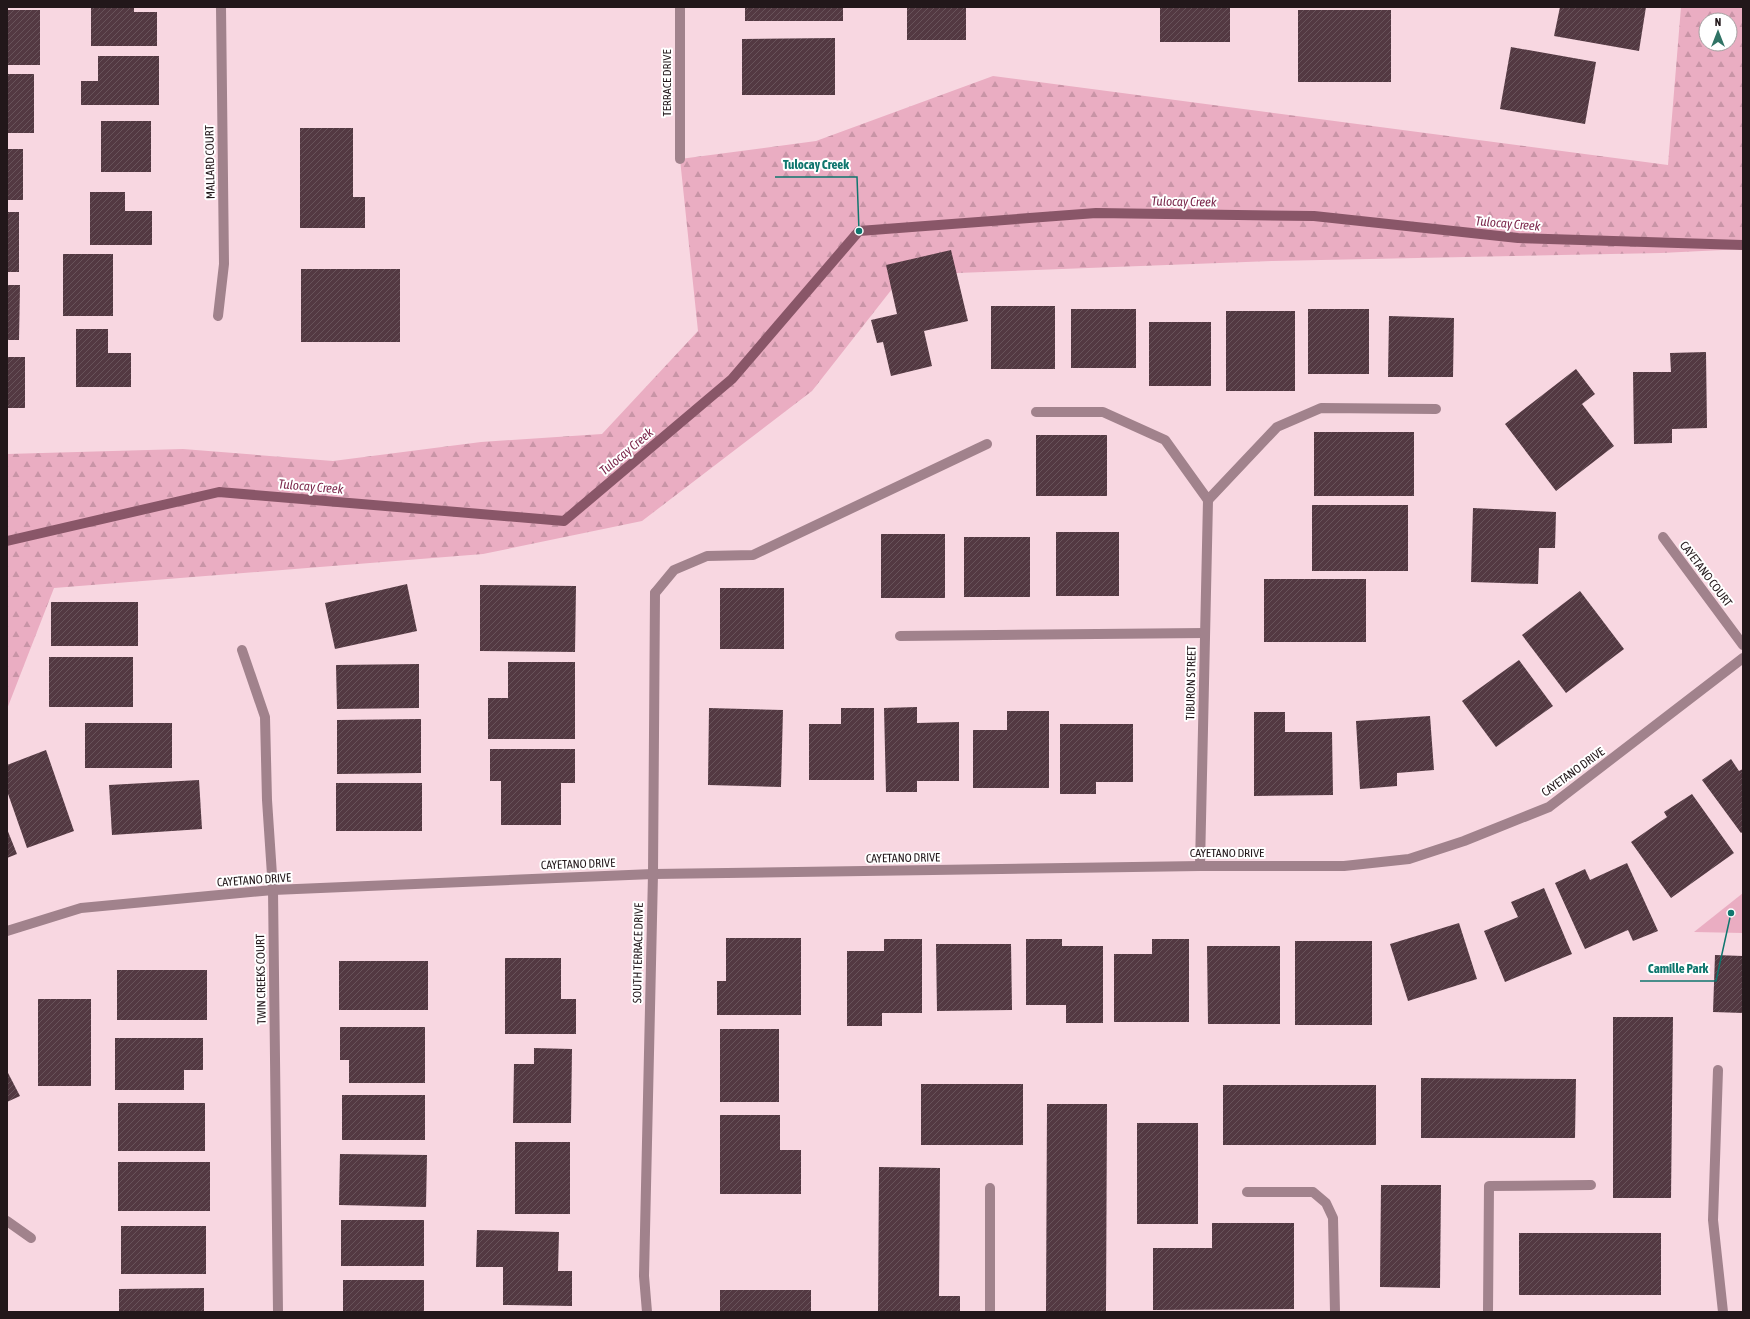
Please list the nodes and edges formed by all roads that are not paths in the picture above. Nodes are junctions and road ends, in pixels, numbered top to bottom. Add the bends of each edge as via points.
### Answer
1 (221, 7) edge
2 (680, 7) edge
3 (680, 159) dead end
4 (218, 316) dead end
5 (1436, 409) dead end
6 (1036, 412) dead end
7 (988, 444) dead end
8 (1208, 500) junction
9 (1663, 537) dead end
10 (1205, 633) junction
11 (900, 636) dead end
12 (1743, 645) edge
13 (242, 650) dead end
14 (1743, 658) edge
15 (1200, 866) junction
16 (653, 874) junction
17 (273, 890) junction
18 (7, 931) edge
19 (1718, 1070) dead end
20 (1591, 1185) dead end
21 (990, 1188) dead end
22 (1247, 1192) dead end
23 (7, 1222) edge
24 (31, 1238) dead end
25 (278, 1312) edge
26 (647, 1312) edge
27 (990, 1312) edge
28 (1335, 1312) edge
29 (1488, 1312) edge
30 (1723, 1312) edge

1 - 4 street, MALLARD COURT via 224,264
2 - 3 street, TERRACE DRIVE
5 - 8 street via 1322,408 1277,427
6 - 8 street via 1103,412 1165,440
7 - 16 street, SOUTH TERRACE DRIVE via 754,555 707,556 674,570 655,594
8 - 10 street, TIBURON STREET
9 - 12 street, CAYETANO COURT
10 - 11 street
10 - 15 street, TIBURON STREET
13 - 17 street, TWIN CREEKS COURT via 265,717
14 - 15 street, CAYETANO DRIVE via 1549,807 1464,841 1409,859 1344,866
15 - 16 street, CAYETANO DRIVE
16 - 17 street, CAYETANO DRIVE
16 - 26 street, SOUTH TERRACE DRIVE via 644,1276
17 - 18 street, CAYETANO DRIVE via 81,908
17 - 25 street, TWIN CREEKS COURT
19 - 30 street via 1713,1220
20 - 29 street via 1489,1186
21 - 27 street
22 - 28 street via 1313,1192 1326,1203 1332,1218
23 - 24 street

